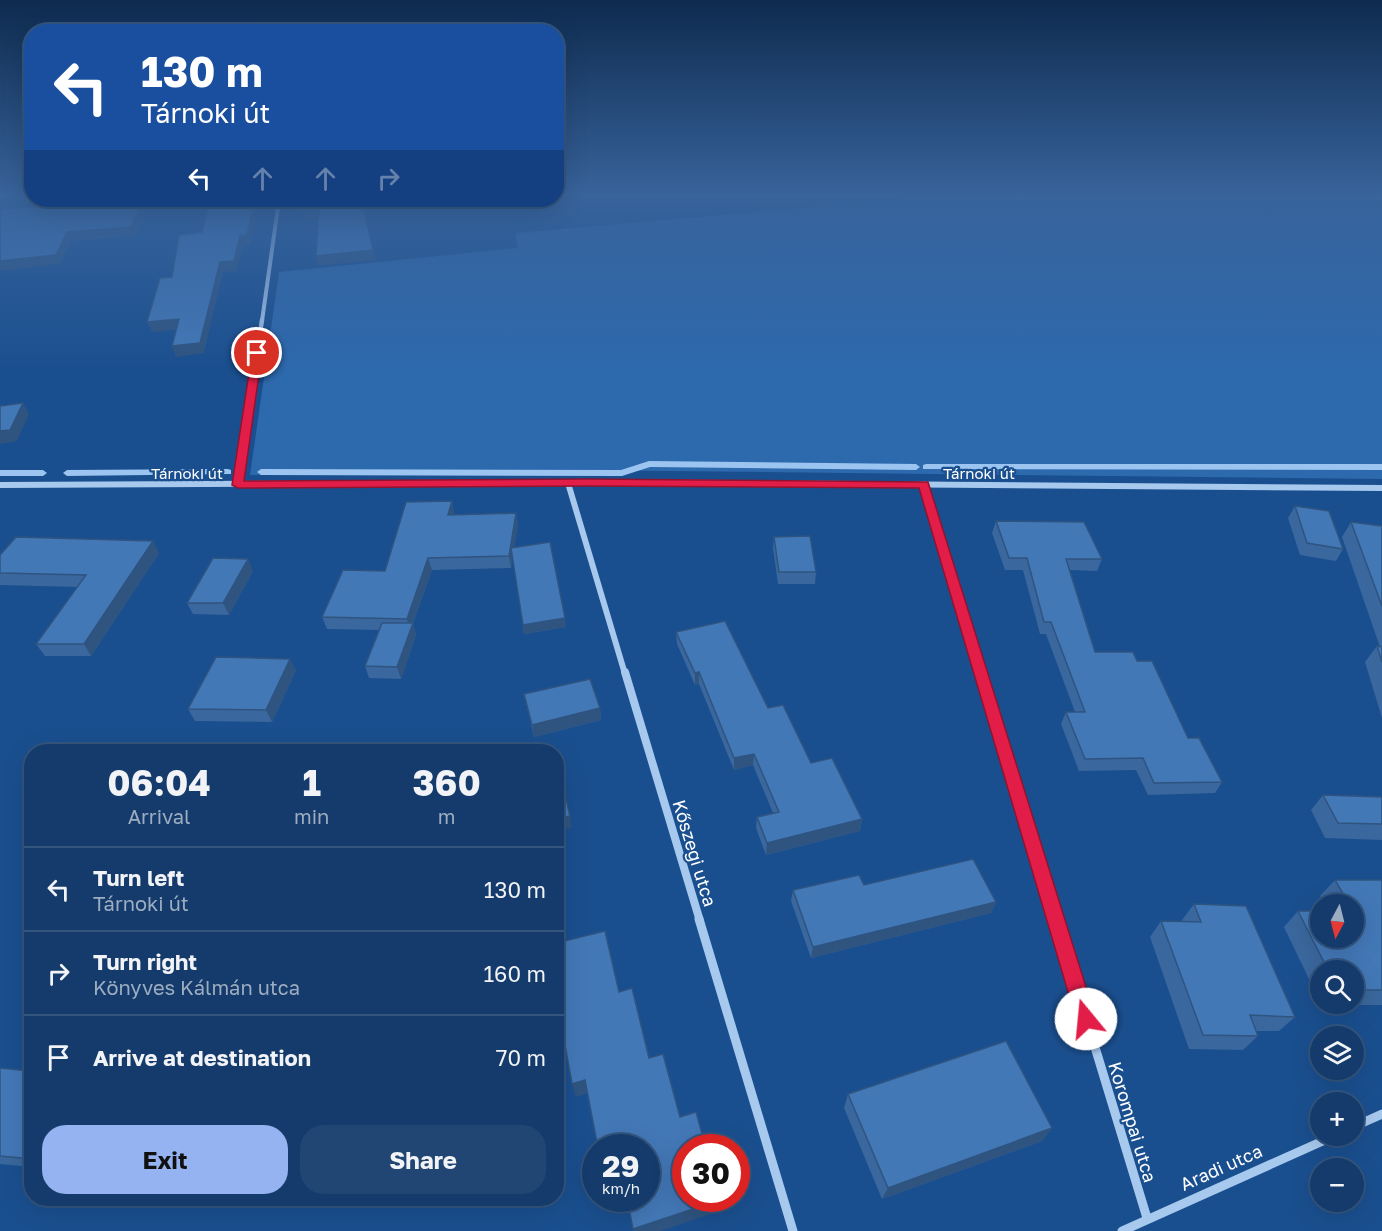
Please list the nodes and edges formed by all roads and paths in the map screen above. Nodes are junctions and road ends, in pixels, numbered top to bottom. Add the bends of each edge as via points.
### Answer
1 (271, 254) edge
2 (568, 483) junction
3 (924, 484) junction
4 (0, 485) edge
5 (238, 485) junction
6 (1382, 488) edge
7 (1382, 1114) edge
8 (1364, 1122) edge
9 (1311, 1146) edge
10 (1147, 1218) junction
11 (793, 1231) edge
12 (1122, 1231) edge

1 - 5 street
2 - 3 street, Tárnoki út
2 - 5 street, Tárnoki út
2 - 11 street, Kőszegi utca
3 - 6 street, Tárnoki út
3 - 10 street, Korompai utca
4 - 5 street, Tárnoki út
7 - 8 street
9 - 10 street, Aradi utca
10 - 12 street, Aradi utca

